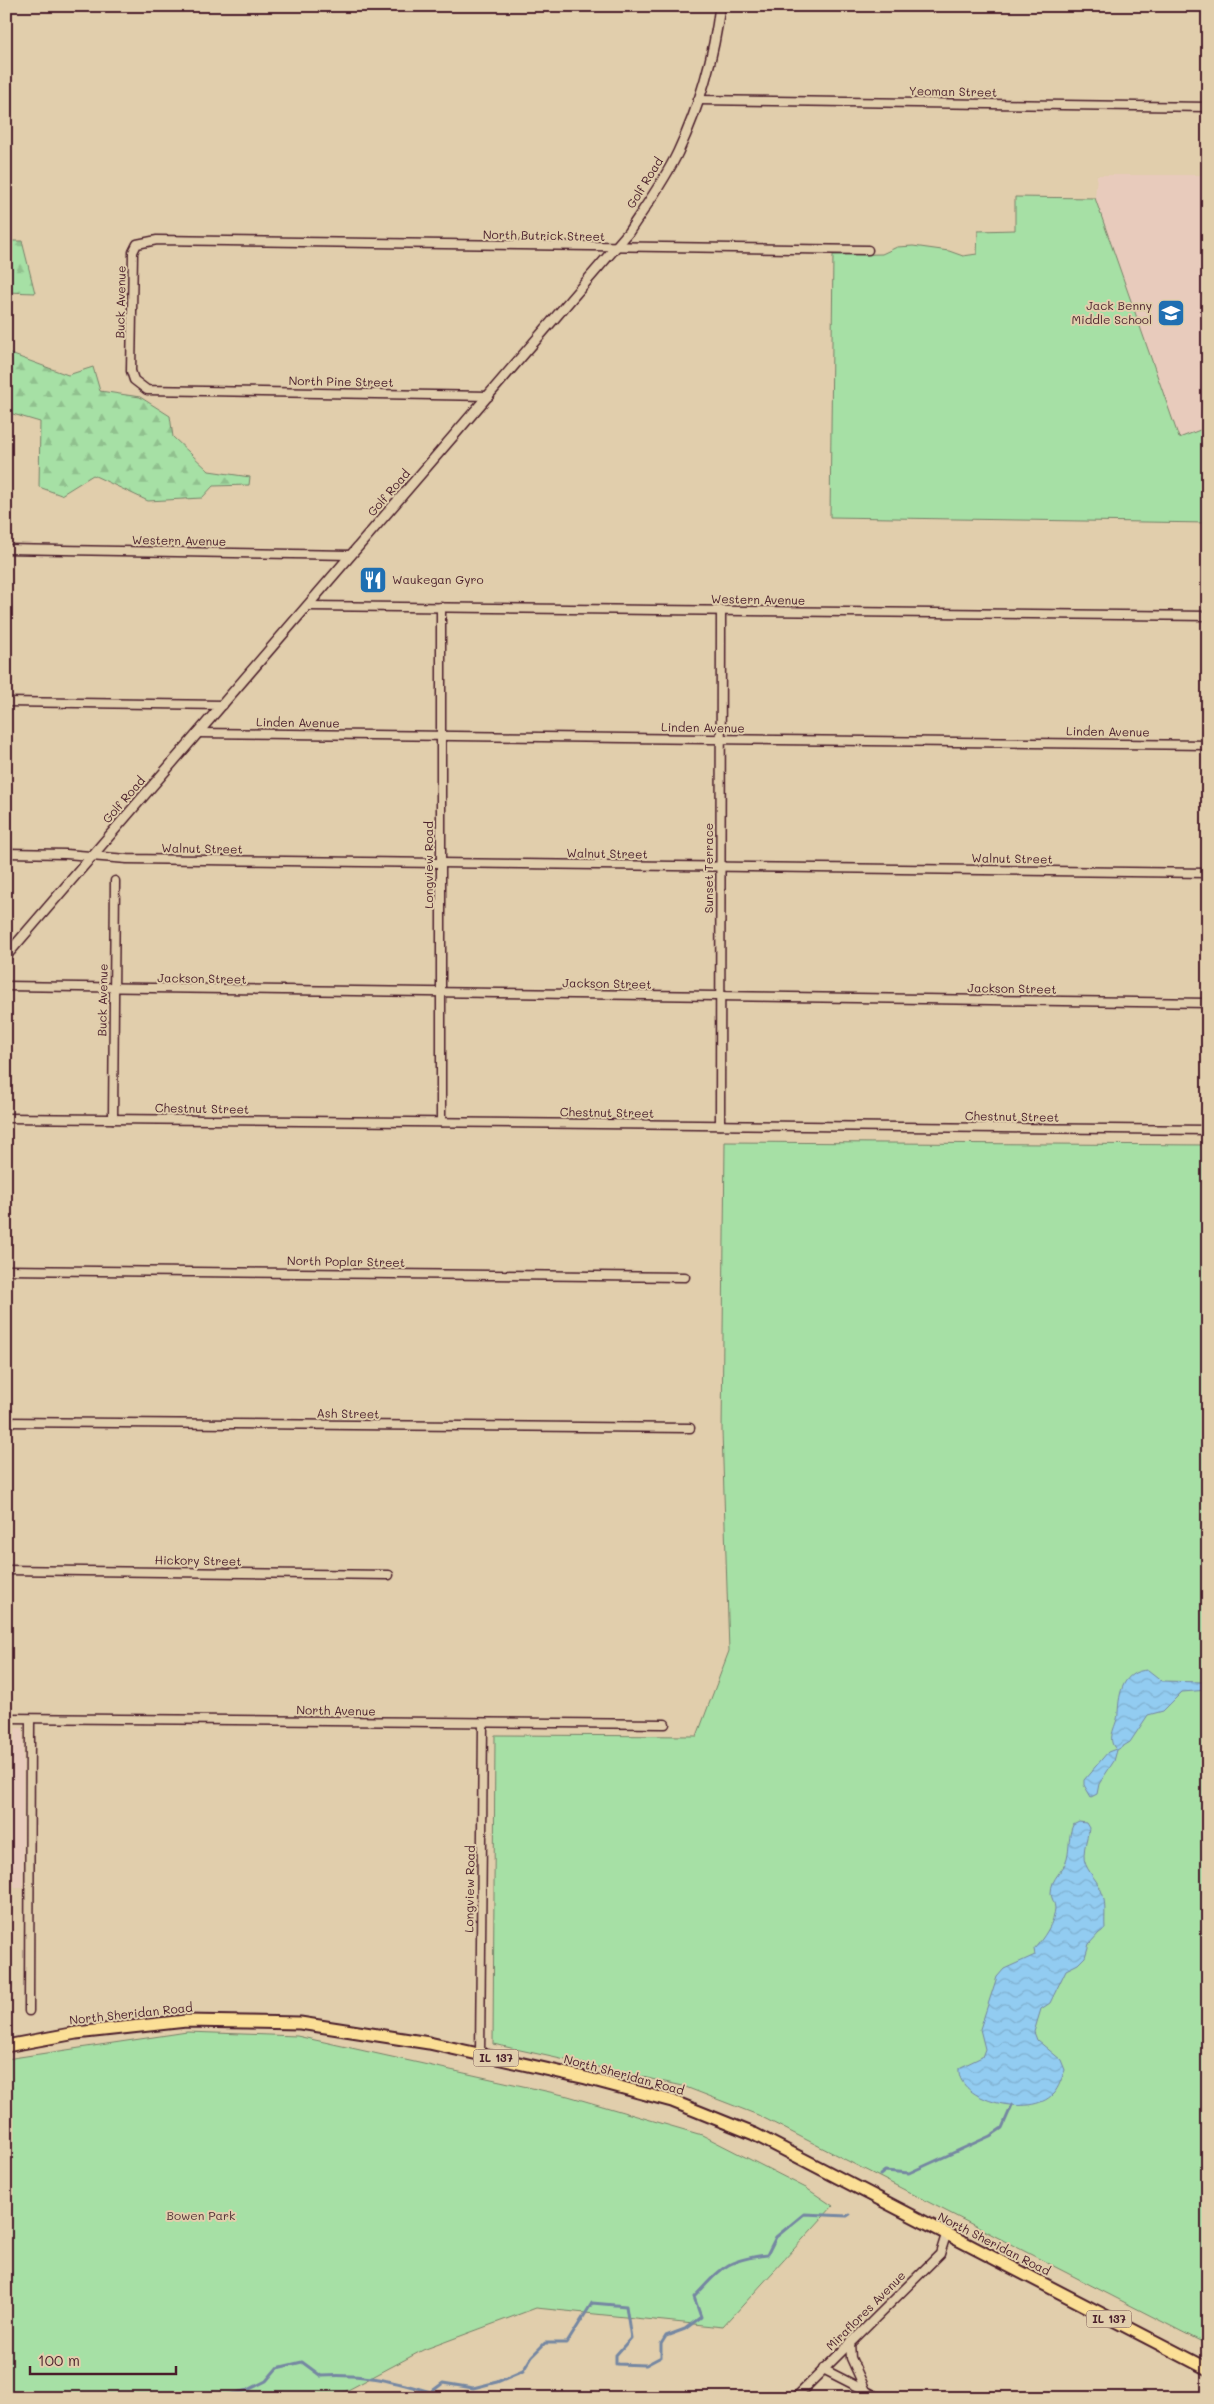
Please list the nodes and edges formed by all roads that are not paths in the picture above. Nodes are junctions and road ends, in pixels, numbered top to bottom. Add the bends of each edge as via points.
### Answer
1 (720, 6) edge
2 (698, 100) junction
3 (1208, 107) edge
4 (218, 241) joint
5 (616, 248) junction
6 (868, 250) dead end
7 (192, 391) joint
8 (489, 396) junction
9 (6, 549) edge
10 (352, 555) junction
11 (308, 606) junction
12 (441, 607) junction
13 (721, 610) junction
14 (1208, 616) edge
15 (6, 702) edge
16 (223, 705) junction
17 (198, 733) junction
18 (441, 736) junction
19 (720, 739) junction
20 (1208, 745) edge
21 (6, 853) edge
22 (92, 856) junction
23 (441, 863) junction
24 (720, 867) junction
25 (1208, 873) edge
26 (115, 882) dead end
27 (6, 956) edge
28 (6, 986) edge
29 (114, 989) junction
30 (441, 993) junction
31 (720, 996) junction
32 (1208, 1003) edge
33 (6, 1118) edge
34 (113, 1119) junction
35 (441, 1122) junction
36 (720, 1125) junction
37 (1208, 1130) edge
38 (6, 1270) edge
39 (685, 1277) dead end
40 (6, 1422) edge
41 (690, 1428) dead end
42 (6, 1570) edge
43 (389, 1575) dead end
44 (6, 1718) edge
45 (30, 1719) junction
46 (483, 1723) junction
47 (665, 1724) dead end
48 (29, 2011) dead end
49 (6, 2046) edge
50 (480, 2055) junction
51 (946, 2235) junction
52 (850, 2343) junction
53 (823, 2369) junction
54 (1208, 2369) edge
55 (866, 2390) junction
56 (795, 2398) edge
57 (880, 2398) edge

1 - 2 street, Golf Road via 714,43
2 - 3 street, Yeoman Street
2 - 5 street, Golf Road via 678,153
4 - 5 street, North Butrick Street
4 - 7 street, Buck Avenue via 143,242 137,244 133,252 134,380 147,390
5 - 6 street, North Butrick Street
5 - 8 street, Golf Road
7 - 8 street, North Pine Street
8 - 10 street, Golf Road
9 - 10 street, Western Avenue
10 - 11 street, Golf Road
11 - 12 street, Western Avenue
11 - 16 street, Golf Road
12 - 13 street, Western Avenue
12 - 18 street, Longview Road
13 - 14 street, Western Avenue
13 - 19 street, Sunset Terrace
15 - 16 street
16 - 17 street, Golf Road
17 - 18 street, Linden Avenue
17 - 22 street, Golf Road
18 - 19 street, Linden Avenue
18 - 23 street, Longview Road
19 - 20 street, Linden Avenue
19 - 24 street, Sunset Terrace
21 - 22 street, Walnut Street
22 - 23 street, Walnut Street
22 - 27 street, Golf Road
23 - 24 street, Walnut Street
23 - 30 street, Longview Road
24 - 25 street, Walnut Street
24 - 31 street, Sunset Terrace
26 - 29 street, Buck Avenue
28 - 29 street, Jackson Street
29 - 30 street, Jackson Street
29 - 34 street, Buck Avenue
30 - 31 street, Jackson Street
30 - 35 street, Longview Road
31 - 32 street, Jackson Street
31 - 36 street, Sunset Terrace
33 - 34 street, Chestnut Street
34 - 35 street, Chestnut Street
35 - 36 street, Chestnut Street
36 - 37 street, Chestnut Street
38 - 39 street, North Poplar Street
40 - 41 street, Ash Street
42 - 43 street, Hickory Street
44 - 45 street, North Avenue
45 - 46 street, North Avenue
45 - 48 street
46 - 47 street, North Avenue
46 - 50 street, Longview Road
49 - 50 main road, North Sheridan Road / IL 137 via 76,2033 186,2021 300,2023
50 - 51 main road, North Sheridan Road / IL 137 via 672,2101 754,2134
51 - 52 street, Miraflores Avenue via 940,2254
51 - 54 main road, North Sheridan Road / IL 137
52 - 53 street, Miraflores Avenue
52 - 55 street via 851,2358
53 - 55 street
53 - 56 street, Miraflores Avenue
55 - 57 street

